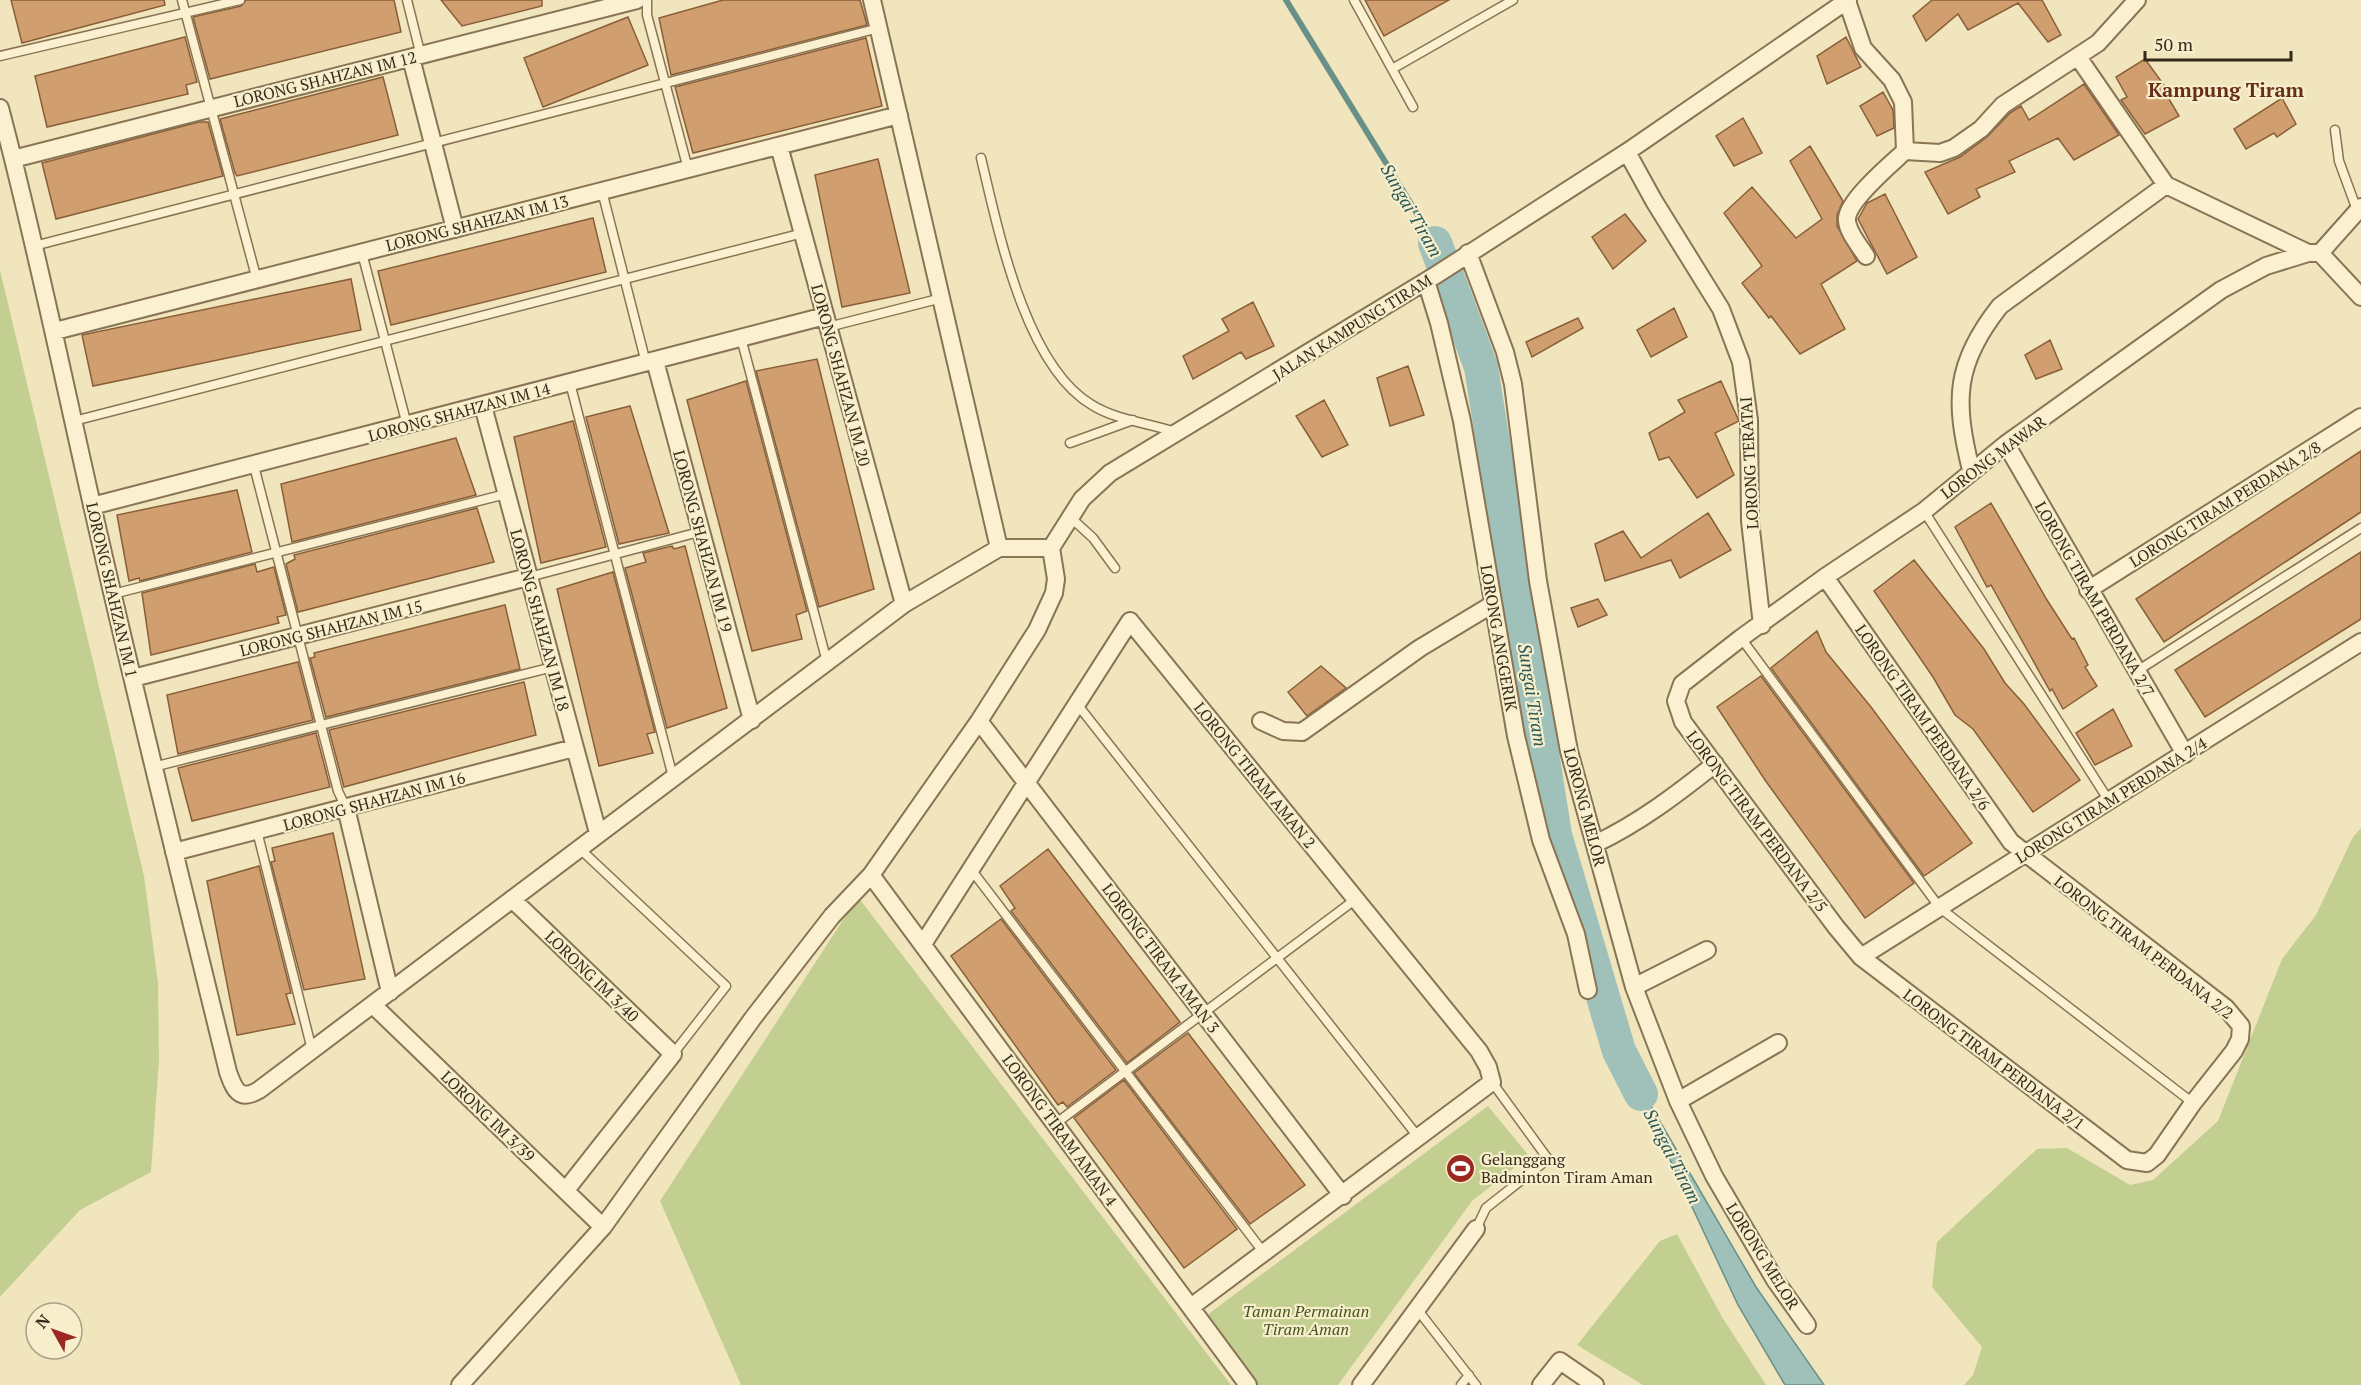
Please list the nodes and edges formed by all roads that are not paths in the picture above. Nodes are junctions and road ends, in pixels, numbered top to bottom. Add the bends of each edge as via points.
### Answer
1 (182, 0) edge
2 (240, 0) edge
3 (407, 0) edge
4 (637, 0) edge
5 (647, 0) edge
6 (872, 0) edge
7 (1354, 0) edge
8 (1514, 0) edge
9 (2137, 0) edge
10 (1848, 1) edge
11 (185, 13) junction
12 (879, 28) junction
13 (0, 56) edge
14 (416, 57) junction
15 (2078, 57) junction
16 (1392, 69) junction
17 (665, 85) junction
18 (1413, 107) dead end
19 (0, 108) edge
20 (209, 108) junction
21 (899, 116) junction
22 (2335, 130) dead end
23 (433, 143) junction
24 (779, 146) junction
25 (1905, 151) junction
26 (1627, 152) junction
27 (981, 158) dead end
28 (14, 159) junction
29 (688, 169) junction
30 (2166, 185) junction
31 (602, 191) junction
32 (234, 194) junction
33 (2359, 208) edge
34 (455, 229) junction
35 (803, 233) junction
36 (34, 246) junction
37 (362, 253) junction
38 (2314, 253) junction
39 (1866, 256) dead end
40 (1462, 257) junction
41 (624, 278) junction
42 (1431, 278) junction
43 (257, 281) junction
44 (2361, 297) edge
45 (942, 298) junction
46 (827, 322) junction
47 (55, 331) junction
48 (741, 338) junction
49 (385, 340) junction
50 (650, 362) junction
51 (570, 383) junction
52 (483, 406) junction
53 (2361, 417) edge
54 (1133, 420) junction
55 (74, 421) junction
56 (407, 425) junction
57 (1178, 433) junction
58 (1070, 443) dead end
59 (2006, 444) junction
60 (254, 466) junction
61 (1971, 470) junction
62 (506, 494) junction
63 (92, 506) junction
64 (1924, 511) junction
65 (1070, 517) junction
66 (2361, 528) edge
67 (699, 532) junction
68 (999, 548) junction
69 (1051, 548) junction
70 (276, 552) junction
71 (614, 554) junction
72 (1115, 568) dead end
73 (528, 577) junction
74 (1825, 577) junction
75 (2088, 590) junction
76 (113, 594) junction
77 (904, 604) junction
78 (1493, 604) junction
79 (1762, 625) junction
80 (297, 636) junction
81 (1742, 638) junction
82 (2361, 642) edge
83 (827, 662) junction
84 (553, 667) junction
85 (2136, 672) junction
86 (133, 678) junction
87 (1687, 678) joint
88 (1077, 704) junction
89 (752, 720) junction
90 (979, 721) junction
91 (1261, 721) dead end
92 (321, 726) junction
93 (574, 748) junction
94 (2185, 754) junction
95 (1715, 764) junction
96 (153, 767) junction
97 (673, 777) junction
98 (1027, 781) junction
99 (2109, 801) junction
100 (346, 808) junction
101 (257, 831) junction
102 (598, 833) junction
103 (1595, 844) junction
104 (579, 848) junction
105 (174, 852) junction
106 (2024, 855) junction
107 (970, 868) junction
108 (871, 875) junction
109 (512, 899) junction
110 (1356, 899) junction
111 (1940, 908) junction
112 (923, 944) junction
113 (1707, 950) dead end
114 (1861, 957) junction
115 (1278, 959) junction
116 (1634, 987) junction
117 (1588, 990) dead end
118 (390, 992) junction
119 (373, 1005) junction
120 (1204, 1014) junction
121 (1778, 1043) dead end
122 (312, 1051) junction
123 (673, 1054) junction
124 (1125, 1071) junction
125 (1492, 1082) junction
126 (1678, 1101) junction
127 (2193, 1103) junction
128 (1055, 1124) junction
129 (1419, 1138) junction
130 (566, 1190) junction
131 (1343, 1196) junction
132 (603, 1227) junction
133 (1476, 1229) joint
134 (1264, 1253) junction
135 (1191, 1307) junction
136 (1417, 1309) junction
137 (1807, 1325) dead end
138 (1469, 1375) junction
139 (460, 1385) edge
140 (1248, 1385) edge
141 (1361, 1385) edge
142 (1461, 1385) edge
143 (1476, 1385) edge
144 (1541, 1385) edge
145 (1595, 1385) edge

1 - 11 lane
2 - 11 lane
3 - 14 lane
4 - 14 street, LORONG SHAHZAN IM 12
5 - 17 lane via 647,15
6 - 12 street
7 - 16 lane
8 - 16 lane
9 - 15 street via 2098,43
10 - 25 street via 1863,48 1892,80 1903,102
10 - 26 street, JALAN KAMPUNG TIRAM
11 - 13 lane
11 - 20 lane
12 - 17 lane
12 - 21 street
14 - 20 street, LORONG SHAHZAN IM 12
14 - 23 street
15 - 25 street via 2002,105 1981,129 1954,148 1940,153
15 - 30 street
16 - 18 lane
17 - 23 lane
17 - 29 lane
19 - 28 street, LORONG SHAHZAN IM 1
20 - 28 street, LORONG SHAHZAN IM 12
20 - 32 lane
21 - 24 street, LORONG SHAHZAN IM 13
21 - 45 street
22 - 33 lane via 2339,161
23 - 32 lane
23 - 34 street
24 - 29 street, LORONG SHAHZAN IM 13
24 - 35 street, LORONG SHAHZAN IM 20
25 - 39 street via 1861,195 1847,218 1848,227
26 - 40 street, JALAN KAMPUNG TIRAM
26 - 79 street, LORONG TERATAI via 1721,309 1741,362 1749,420 1750,520
27 - 54 lane via 1021,304 1042,350 1062,379 1092,406
28 - 36 street, LORONG SHAHZAN IM 1
29 - 31 street, LORONG SHAHZAN IM 13
30 - 38 street
30 - 61 street via 2000,306 1982,328 1969,352 1960,393 1961,427
31 - 34 street, LORONG SHAHZAN IM 13
31 - 41 lane
32 - 36 lane
32 - 43 lane
33 - 38 street
34 - 37 street, LORONG SHAHZAN IM 13
35 - 41 lane
35 - 46 street, LORONG SHAHZAN IM 20
36 - 47 street, LORONG SHAHZAN IM 1
37 - 43 street, LORONG SHAHZAN IM 13
37 - 49 lane
38 - 44 street
38 - 59 street, LORONG MAWAR via 2266,266 2221,290
40 - 42 street, JALAN KAMPUNG TIRAM
40 - 103 street, LORONG MELOR via 1505,352 1513,384 1538,581 1569,751
41 - 49 lane
41 - 50 lane
42 - 57 street, JALAN KAMPUNG TIRAM
42 - 78 street, LORONG ANGGERIK via 1462,421
43 - 47 street, LORONG SHAHZAN IM 13
45 - 46 lane
45 - 68 street
46 - 48 street, LORONG SHAHZAN IM 14
46 - 77 street, LORONG SHAHZAN IM 20
47 - 55 street, LORONG SHAHZAN IM 1
48 - 50 street, LORONG SHAHZAN IM 14
48 - 83 lane
49 - 55 lane
49 - 56 lane
50 - 51 street, LORONG SHAHZAN IM 14
50 - 67 street, LORONG SHAHZAN IM 19
51 - 52 street, LORONG SHAHZAN IM 14
51 - 71 lane
52 - 56 street, LORONG SHAHZAN IM 14
52 - 62 street, LORONG SHAHZAN IM 18
53 - 75 street, LORONG TIRAM PERDANA 2/8
54 - 57 lane
54 - 58 lane
55 - 63 street, LORONG SHAHZAN IM 1
56 - 60 street, LORONG SHAHZAN IM 14
57 - 65 street, JALAN KAMPUNG TIRAM via 1094,485
59 - 61 street, LORONG MAWAR
59 - 75 street, LORONG TIRAM PERDANA 2/7
60 - 63 street, LORONG SHAHZAN IM 14
60 - 70 lane
61 - 64 street, LORONG MAWAR
62 - 70 lane
62 - 73 street, LORONG SHAHZAN IM 18
63 - 76 street, LORONG SHAHZAN IM 1
64 - 74 street, LORONG MAWAR
64 - 99 lane
65 - 69 street, JALAN KAMPUNG TIRAM
65 - 72 lane via 1093,538
66 - 85 lane
67 - 71 lane
67 - 89 street, LORONG SHAHZAN IM 19
68 - 69 street
68 - 77 street
69 - 90 street via 1056,579 1047,611
70 - 76 lane
70 - 80 lane
71 - 73 lane
71 - 97 lane
73 - 80 street, LORONG SHAHZAN IM 15
73 - 84 street, LORONG SHAHZAN IM 18
74 - 79 street, LORONG MAWAR
74 - 106 street, LORONG TIRAM PERDANA 2/6 via 2011,842
75 - 85 street, LORONG TIRAM PERDANA 2/7
76 - 86 street, LORONG SHAHZAN IM 1
77 - 83 street
78 - 91 street via 1410,654 1302,732 1283,731
78 - 117 street, LORONG ANGGERIK via 1516,736 1538,828 1576,934
79 - 81 street, LORONG MAWAR
80 - 86 street, LORONG SHAHZAN IM 15
80 - 92 lane
81 - 87 street, LORONG MAWAR
81 - 111 lane
82 - 94 street, LORONG TIRAM PERDANA 2/4
83 - 89 street
84 - 92 lane
84 - 93 street, LORONG SHAHZAN IM 18
85 - 94 street, LORONG TIRAM PERDANA 2/7
86 - 96 street, LORONG SHAHZAN IM 1
87 - 95 street, LORONG TIRAM PERDANA 2/5 via 1678,690 1678,712
88 - 98 street, LORONG TIRAM AMAN 2
88 - 110 street, LORONG TIRAM AMAN 2 via 1130,621
88 - 115 lane
89 - 97 street
90 - 98 street, LORONG TIRAM AMAN 3
90 - 108 street
92 - 96 lane
92 - 100 lane
93 - 100 street, LORONG SHAHZAN IM 16
93 - 102 street, LORONG SHAHZAN IM 18
94 - 99 street, LORONG TIRAM PERDANA 2/4
95 - 103 street via 1661,807
95 - 114 street, LORONG TIRAM PERDANA 2/5
96 - 105 street, LORONG SHAHZAN IM 1
97 - 102 street
98 - 107 street, LORONG TIRAM AMAN 2
98 - 120 street, LORONG TIRAM AMAN 3
99 - 106 street, LORONG TIRAM PERDANA 2/4
100 - 101 street, LORONG SHAHZAN IM 16
100 - 118 street
101 - 105 street, LORONG SHAHZAN IM 16
101 - 122 lane
102 - 104 street
103 - 116 street, LORONG MELOR
104 - 109 street
104 - 123 lane via 726,986
105 - 122 street, LORONG SHAHZAN IM 1 via 236,1091 250,1096
106 - 111 street, LORONG TIRAM PERDANA 2/4
106 - 127 street, LORONG TIRAM PERDANA 2/2 via 2235,1016 2241,1026 2240,1039
107 - 112 street, LORONG TIRAM AMAN 2
107 - 124 lane
108 - 112 street, LORONG TIRAM AMAN 4
108 - 132 street via 832,916 753,1018
109 - 118 street
109 - 123 street, LORONG IM 3/40
110 - 115 lane
110 - 125 street, LORONG TIRAM AMAN 2 via 1479,1051
111 - 114 street, LORONG TIRAM PERDANA 2/4
111 - 127 lane
112 - 128 street, LORONG TIRAM AMAN 4
113 - 116 street
114 - 127 street, LORONG TIRAM PERDANA 2/1 via 2136,1164 2147,1164 2157,1155
115 - 120 lane
115 - 129 lane
116 - 126 street, LORONG MELOR
118 - 119 street
119 - 122 street
119 - 130 street, LORONG IM 3/39
120 - 124 lane
120 - 131 street, LORONG TIRAM AMAN 3
121 - 126 street
123 - 130 street
124 - 128 lane
124 - 134 lane
125 - 129 street
125 - 133 lane via 1548,1158 1486,1208
126 - 137 street, LORONG MELOR via 1714,1176 1775,1280
128 - 135 street, LORONG TIRAM AMAN 4
129 - 131 street
130 - 132 street, LORONG IM 3/39
131 - 134 street
132 - 139 street
133 - 136 street
134 - 135 street
135 - 140 street, LORONG TIRAM AMAN 4
136 - 138 lane
136 - 141 street
138 - 142 lane
138 - 143 lane
144 - 145 street via 1560,1361

